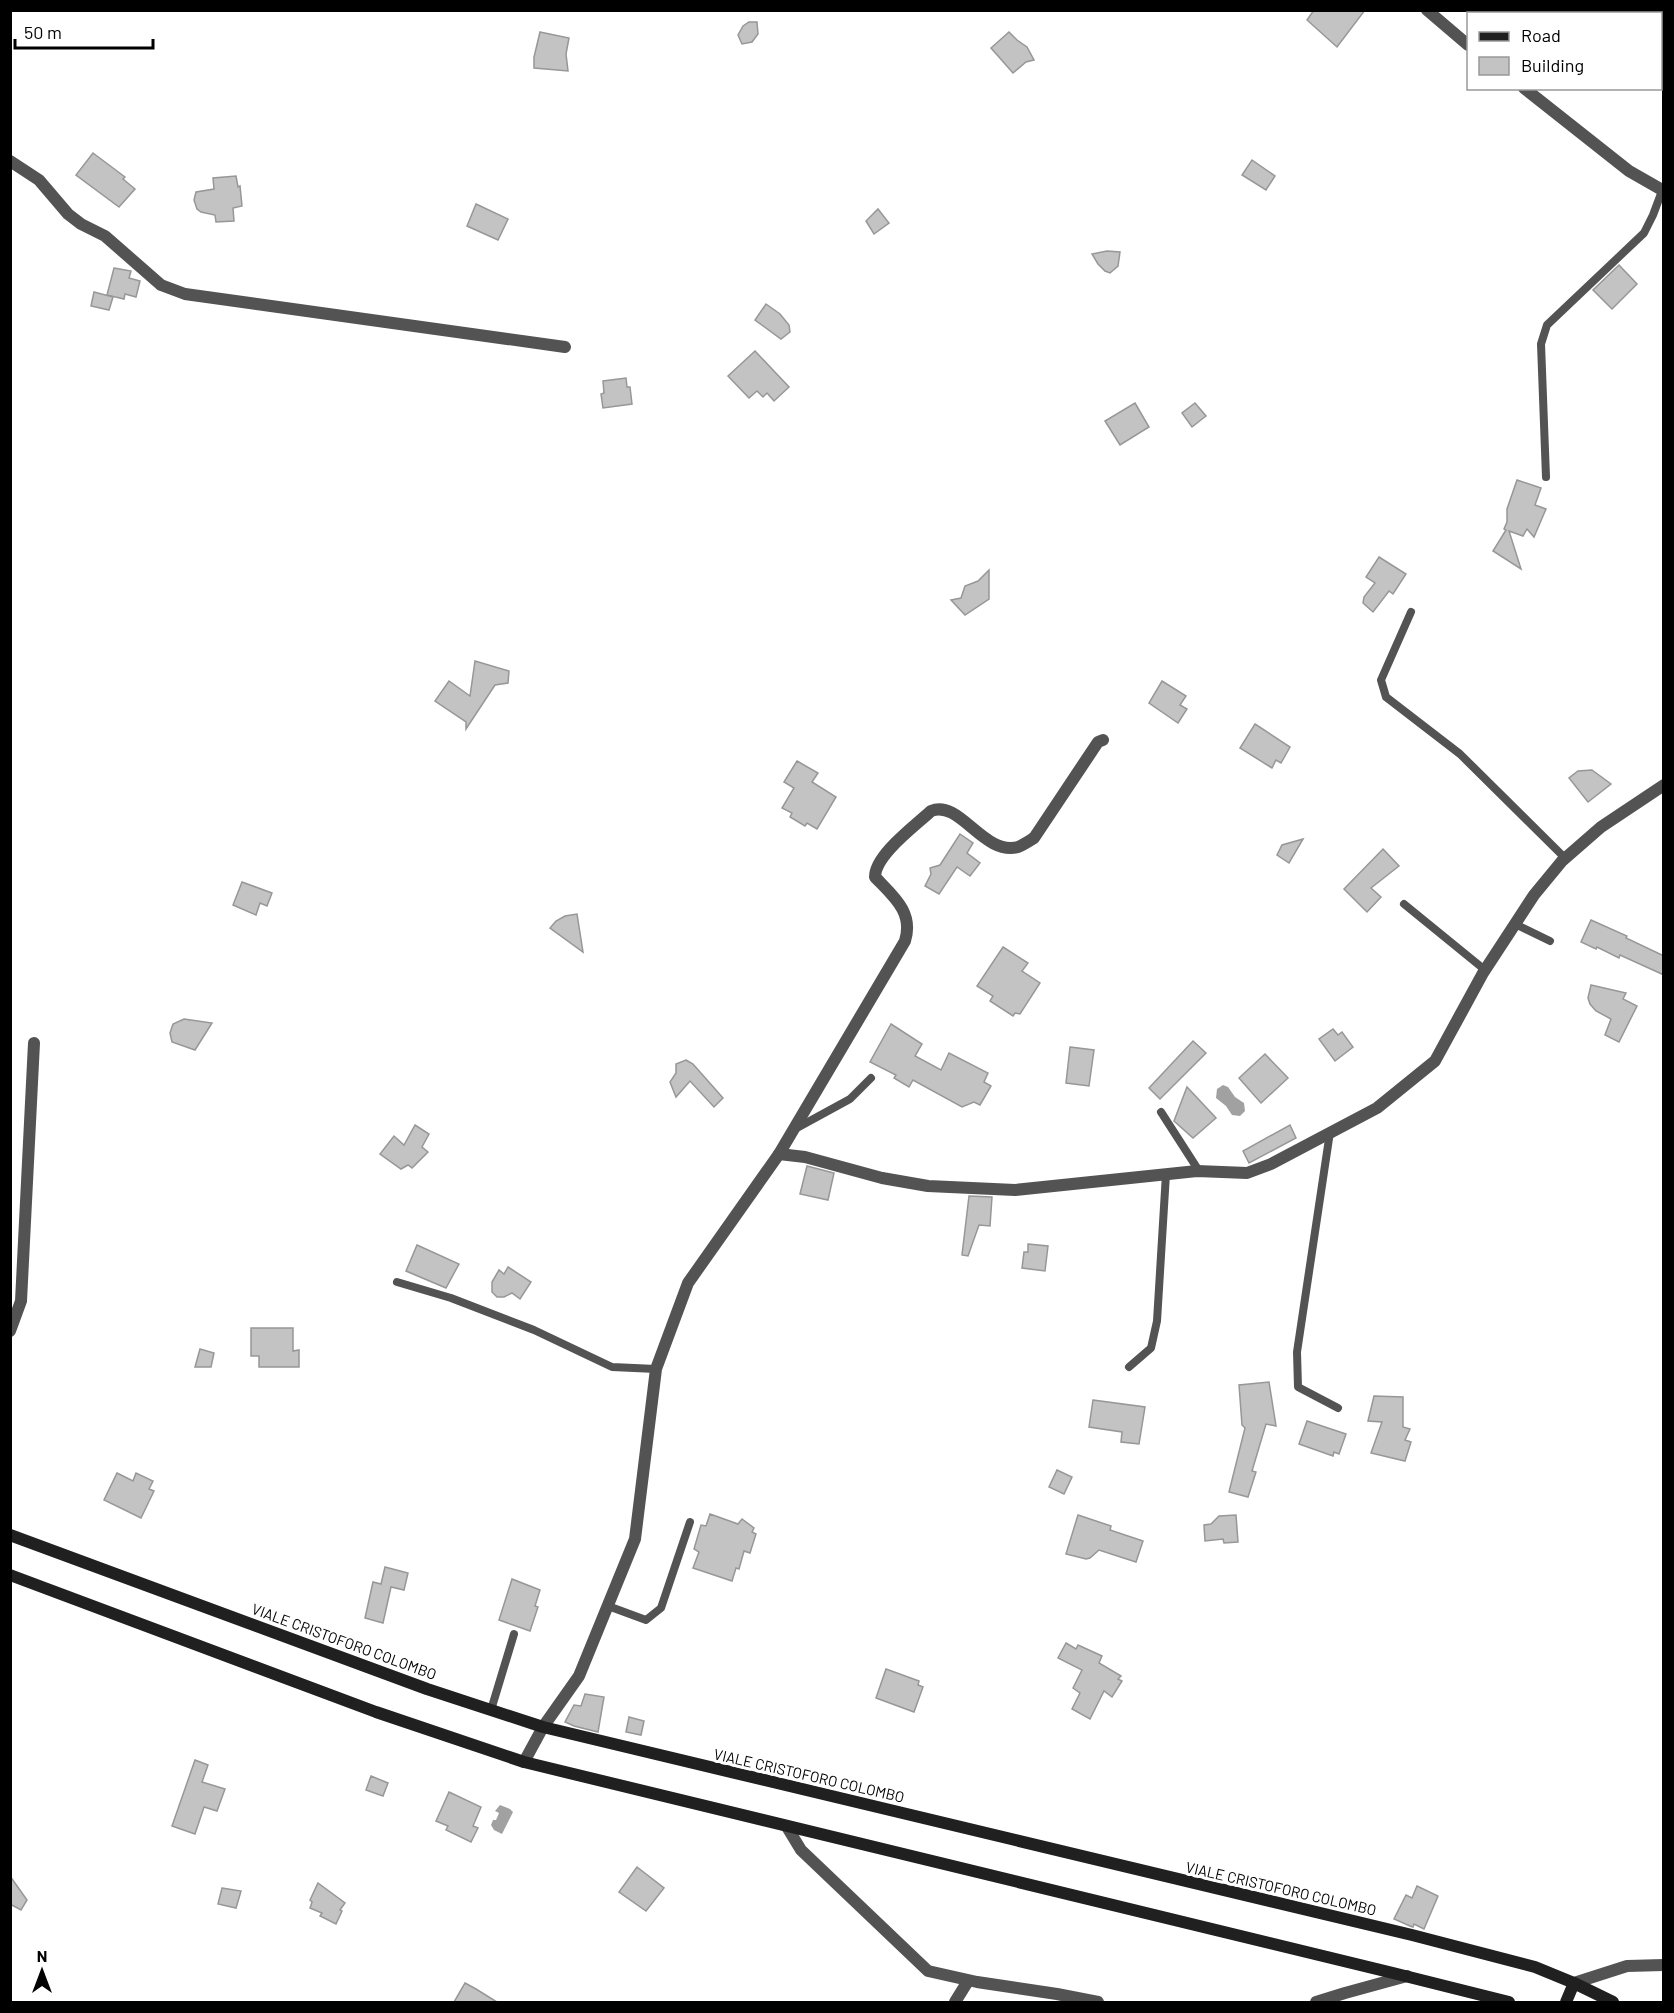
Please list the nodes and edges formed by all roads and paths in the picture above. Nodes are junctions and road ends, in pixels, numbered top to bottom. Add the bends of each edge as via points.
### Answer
1 (1427, 10) edge
2 (1467, 44) edge
3 (1527, 90) edge
4 (10, 161) edge
5 (1663, 191) edge
6 (565, 347) dead end
7 (1546, 477) dead end
8 (1411, 612) dead end
9 (1103, 740) dead end
10 (1664, 785) edge
11 (1565, 858) junction
12 (1404, 904) dead end
13 (1515, 924) junction
14 (1550, 941) dead end
15 (1485, 970) junction
16 (34, 1043) dead end
17 (871, 1078) dead end
18 (1161, 1112) dead end
19 (792, 1131) junction
20 (1330, 1132) junction
21 (779, 1154) junction
22 (1199, 1171) junction
23 (1166, 1174) junction
24 (397, 1282) dead end
25 (10, 1331) edge
26 (1129, 1367) dead end
27 (656, 1369) junction
28 (1338, 1408) dead end
29 (690, 1522) dead end
30 (10, 1535) edge
31 (10, 1575) edge
32 (608, 1606) junction
33 (514, 1634) dead end
34 (491, 1710) junction
35 (543, 1727) junction
36 (524, 1762) junction
37 (787, 1827) junction
38 (1664, 1965) edge
39 (1407, 1976) junction
40 (968, 1981) junction
41 (1575, 1983) junction
42 (955, 2002) edge
43 (1098, 2002) edge
44 (1316, 2002) edge
45 (1509, 2002) edge
46 (1566, 2002) edge
47 (1612, 2002) edge

1 - 2 street
3 - 5 street via 1629,171
4 - 6 street via 39,180 68,214 105,236 161,285 185,294
5 - 7 lane via 1644,233 1547,325 1541,344
8 - 11 lane via 1380,680 1386,697 1460,754
9 - 19 street via 1034,838 1003,848 938,808 880,859 875,877 900,904 907,920 905,940
10 - 11 street via 1601,827
11 - 13 street
12 - 15 lane
13 - 14 lane
13 - 15 street
15 - 20 street via 1435,1061 1377,1108
16 - 25 street via 21,1301
17 - 19 lane via 850,1099
18 - 22 lane
19 - 21 street
20 - 22 street via 1247,1173
20 - 28 lane via 1297,1352 1298,1387
21 - 23 street via 928,1186 1015,1190
21 - 27 street via 688,1283
22 - 23 street
23 - 26 lane via 1157,1321 1151,1348
24 - 27 lane via 534,1330 612,1367
27 - 32 street via 635,1539
29 - 32 lane via 661,1608 646,1620
30 - 34 main road, VIALE CRISTOFORO COLOMBO
31 - 36 main road via 376,1712
32 - 35 street via 579,1676
33 - 34 lane
34 - 35 main road, VIALE CRISTOFORO COLOMBO
35 - 36 street
35 - 41 main road, VIALE CRISTOFORO COLOMBO via 1412,1935 1535,1968
36 - 37 main road
37 - 39 main road
37 - 40 street via 801,1850 928,1971
38 - 41 street via 1627,1966
39 - 44 street
39 - 45 main road
40 - 42 street
40 - 43 street
41 - 46 main road
41 - 47 main road, VIALE CRISTOFORO COLOMBO

